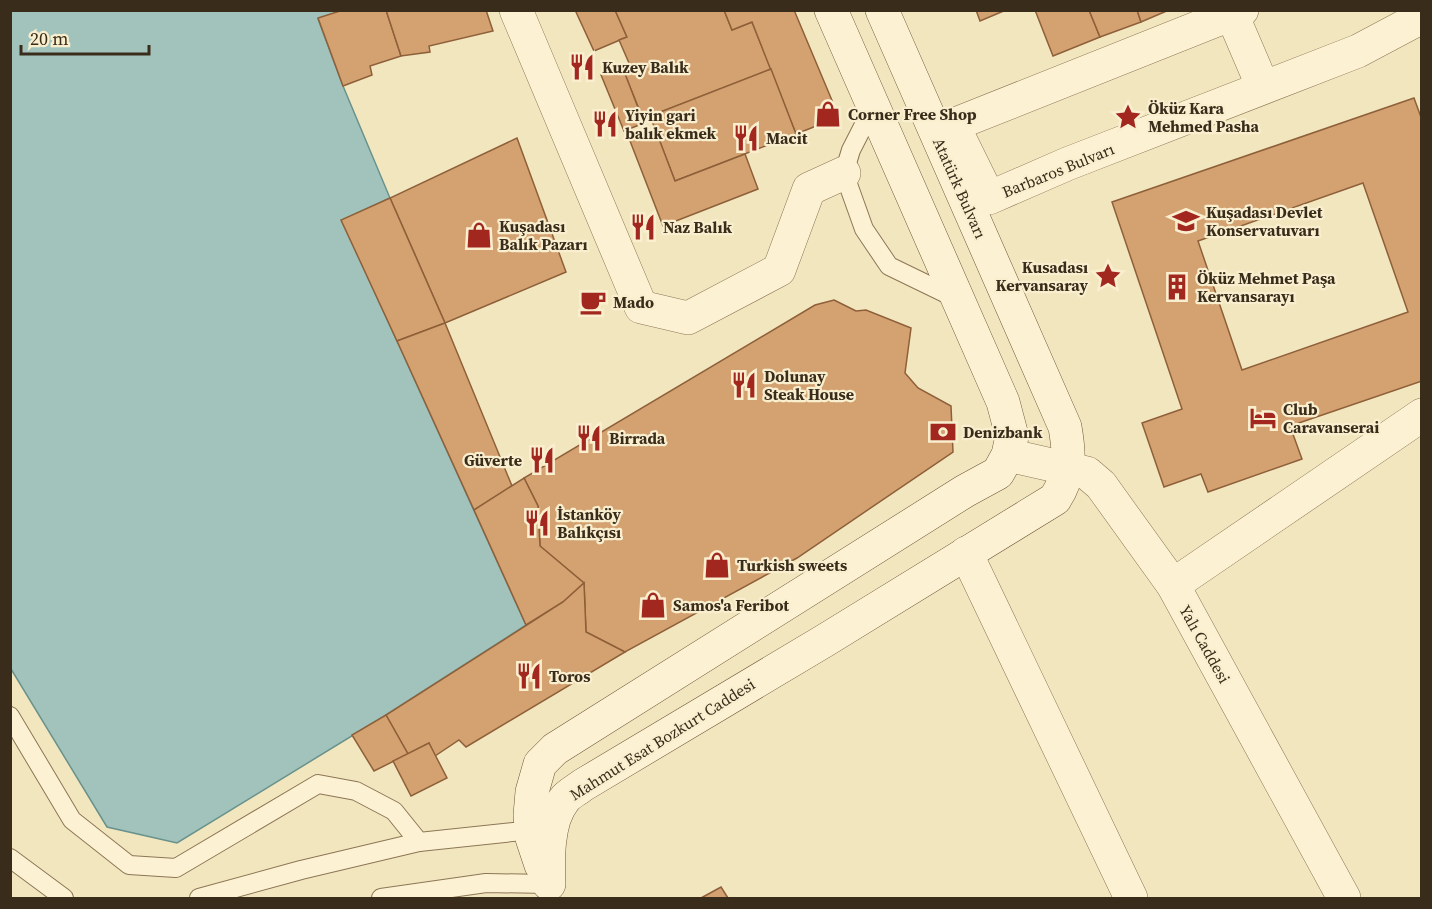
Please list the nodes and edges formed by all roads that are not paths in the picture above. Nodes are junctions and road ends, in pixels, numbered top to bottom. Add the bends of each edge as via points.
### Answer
1 (516, 10) edge
2 (831, 10) edge
3 (882, 10) edge
4 (1234, 12) edge
5 (1422, 17) edge
6 (1263, 87) junction
7 (873, 107) junction
8 (844, 173) junction
9 (957, 299) junction
10 (1422, 415) edge
11 (1008, 455) junction
12 (1068, 467) junction
13 (966, 554) junction
14 (1173, 585) junction
15 (10, 716) edge
16 (532, 830) junction
17 (419, 842) junction
18 (10, 858) edge
19 (554, 891) edge
20 (64, 898) edge
21 (199, 898) edge
22 (381, 898) edge
23 (1127, 898) edge
24 (1344, 898) edge

1 - 8 street via 641,307 688,318 779,270 809,189
2 - 7 street
3 - 12 street, Atatürk Bulvarı via 1065,427
4 - 6 street
4 - 6 street, Barbaros Bulvarı via 953,125 989,198
5 - 6 street, Barbaros Bulvarı via 1358,51
7 - 8 lane
7 - 9 street
8 - 9 lane via 864,229 889,266
9 - 11 street via 1003,402 1012,436
10 - 14 street
11 - 12 street, Yalı Caddesi
11 - 16 street via 998,473 555,748 540,764 532,792
12 - 13 street, Mahmut Esat Bozkurt Caddesi via 1064,485 1055,499
12 - 14 street, Yalı Caddesi via 1087,473 1101,485
13 - 19 street, Mahmut Esat Bozkurt Caddesi via 563,800 549,839
13 - 23 street
14 - 24 street, Yalı Caddesi
15 - 17 lane via 72,819 129,865 176,868 318,784 356,791 394,811
16 - 17 lane
16 - 19 street via 539,860
17 - 21 lane
18 - 20 lane
19 - 22 lane via 486,883

